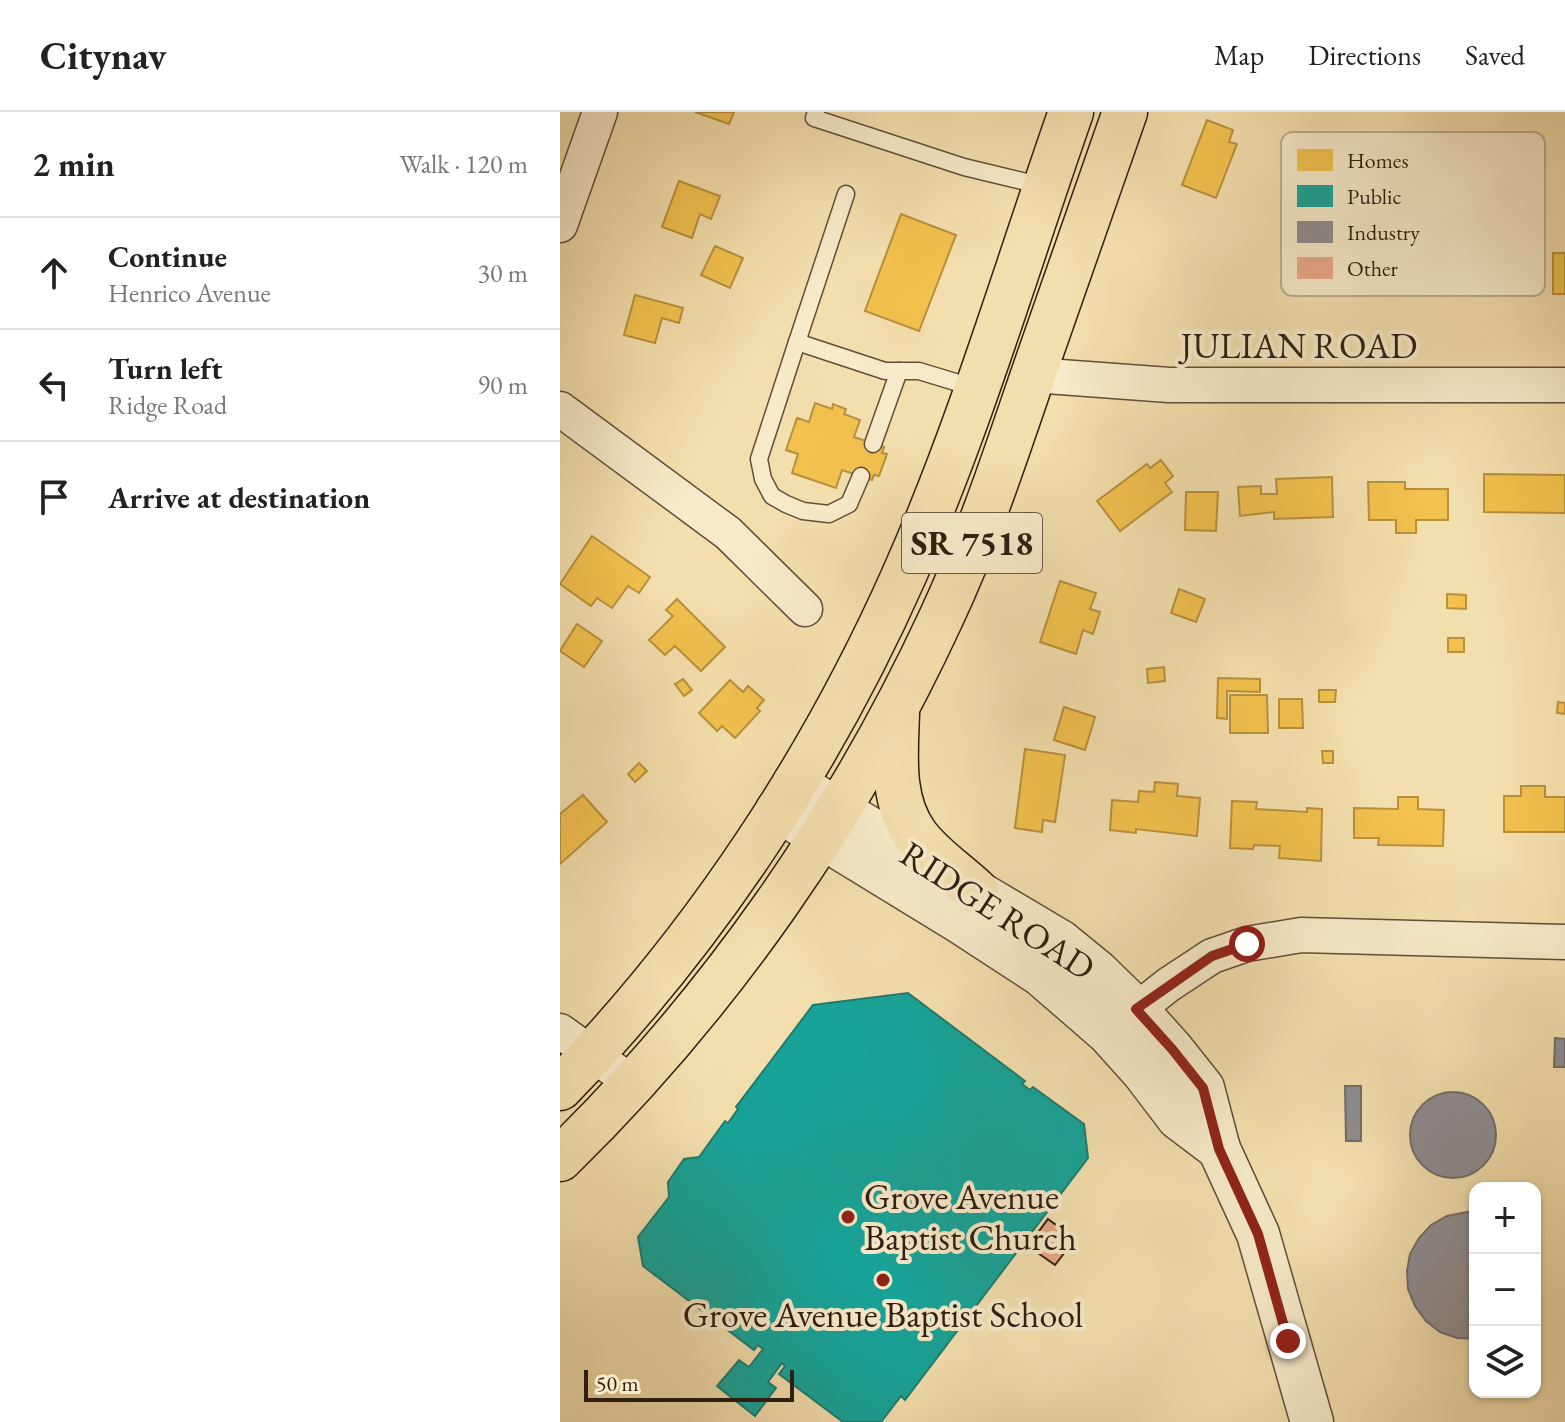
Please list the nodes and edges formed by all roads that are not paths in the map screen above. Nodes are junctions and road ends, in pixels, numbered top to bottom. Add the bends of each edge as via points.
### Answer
1 (600, 112) edge
2 (816, 112) edge
3 (1071, 112) edge
4 (1125, 112) edge
5 (1045, 187) junction
6 (846, 194) dead end
7 (560, 225) edge
8 (797, 342) junction
9 (899, 371) junction
10 (1033, 375) junction
11 (1565, 385) edge
12 (975, 388) junction
13 (560, 409) edge
14 (873, 444) dead end
15 (861, 476) dead end
16 (981, 522) junction
17 (805, 609) dead end
18 (898, 706) junction
19 (786, 797) junction
20 (829, 823) junction
21 (976, 891) junction
22 (1565, 942) edge
23 (1122, 1021) junction
24 (576, 1043) edge
25 (634, 1084) junction
26 (560, 1088) edge
27 (560, 1159) edge
28 (1312, 1422) edge

1 - 7 street
2 - 5 lane via 814,118 964,167
3 - 5 highway, SR 7518
4 - 10 highway, SR 7518
5 - 12 highway, SR 7518
6 - 8 lane
8 - 9 lane
8 - 15 lane via 759,459 763,479 772,496 803,511 829,514 849,504
9 - 12 lane via 919,371
9 - 14 lane
10 - 11 street, JULIAN ROAD via 1169,385
10 - 16 highway, SR 7518
12 - 16 highway via 995,397 1002,412 976,485
12 - 19 highway, SR 7518 via 900,584
13 - 17 street via 728,533
16 - 18 highway, SR 7518
18 - 20 highway, SR 7518
18 - 21 highway via 895,767 907,819 926,846
19 - 20 street, RIDGE ROAD
19 - 24 highway, SR 7518 via 679,950
20 - 21 street, RIDGE ROAD
20 - 23 street, RIDGE ROAD via 1041,975
20 - 25 highway, SR 7518 via 767,919
21 - 23 street, RIDGE ROAD via 1060,941 1098,972
22 - 23 street via 1301,935 1247,944 1212,956
23 - 28 street, RIDGE ROAD via 1172,1049 1203,1088 1219,1149 1258,1234
24 - 25 street
24 - 26 highway, SR 7518
25 - 27 highway, SR 7518

